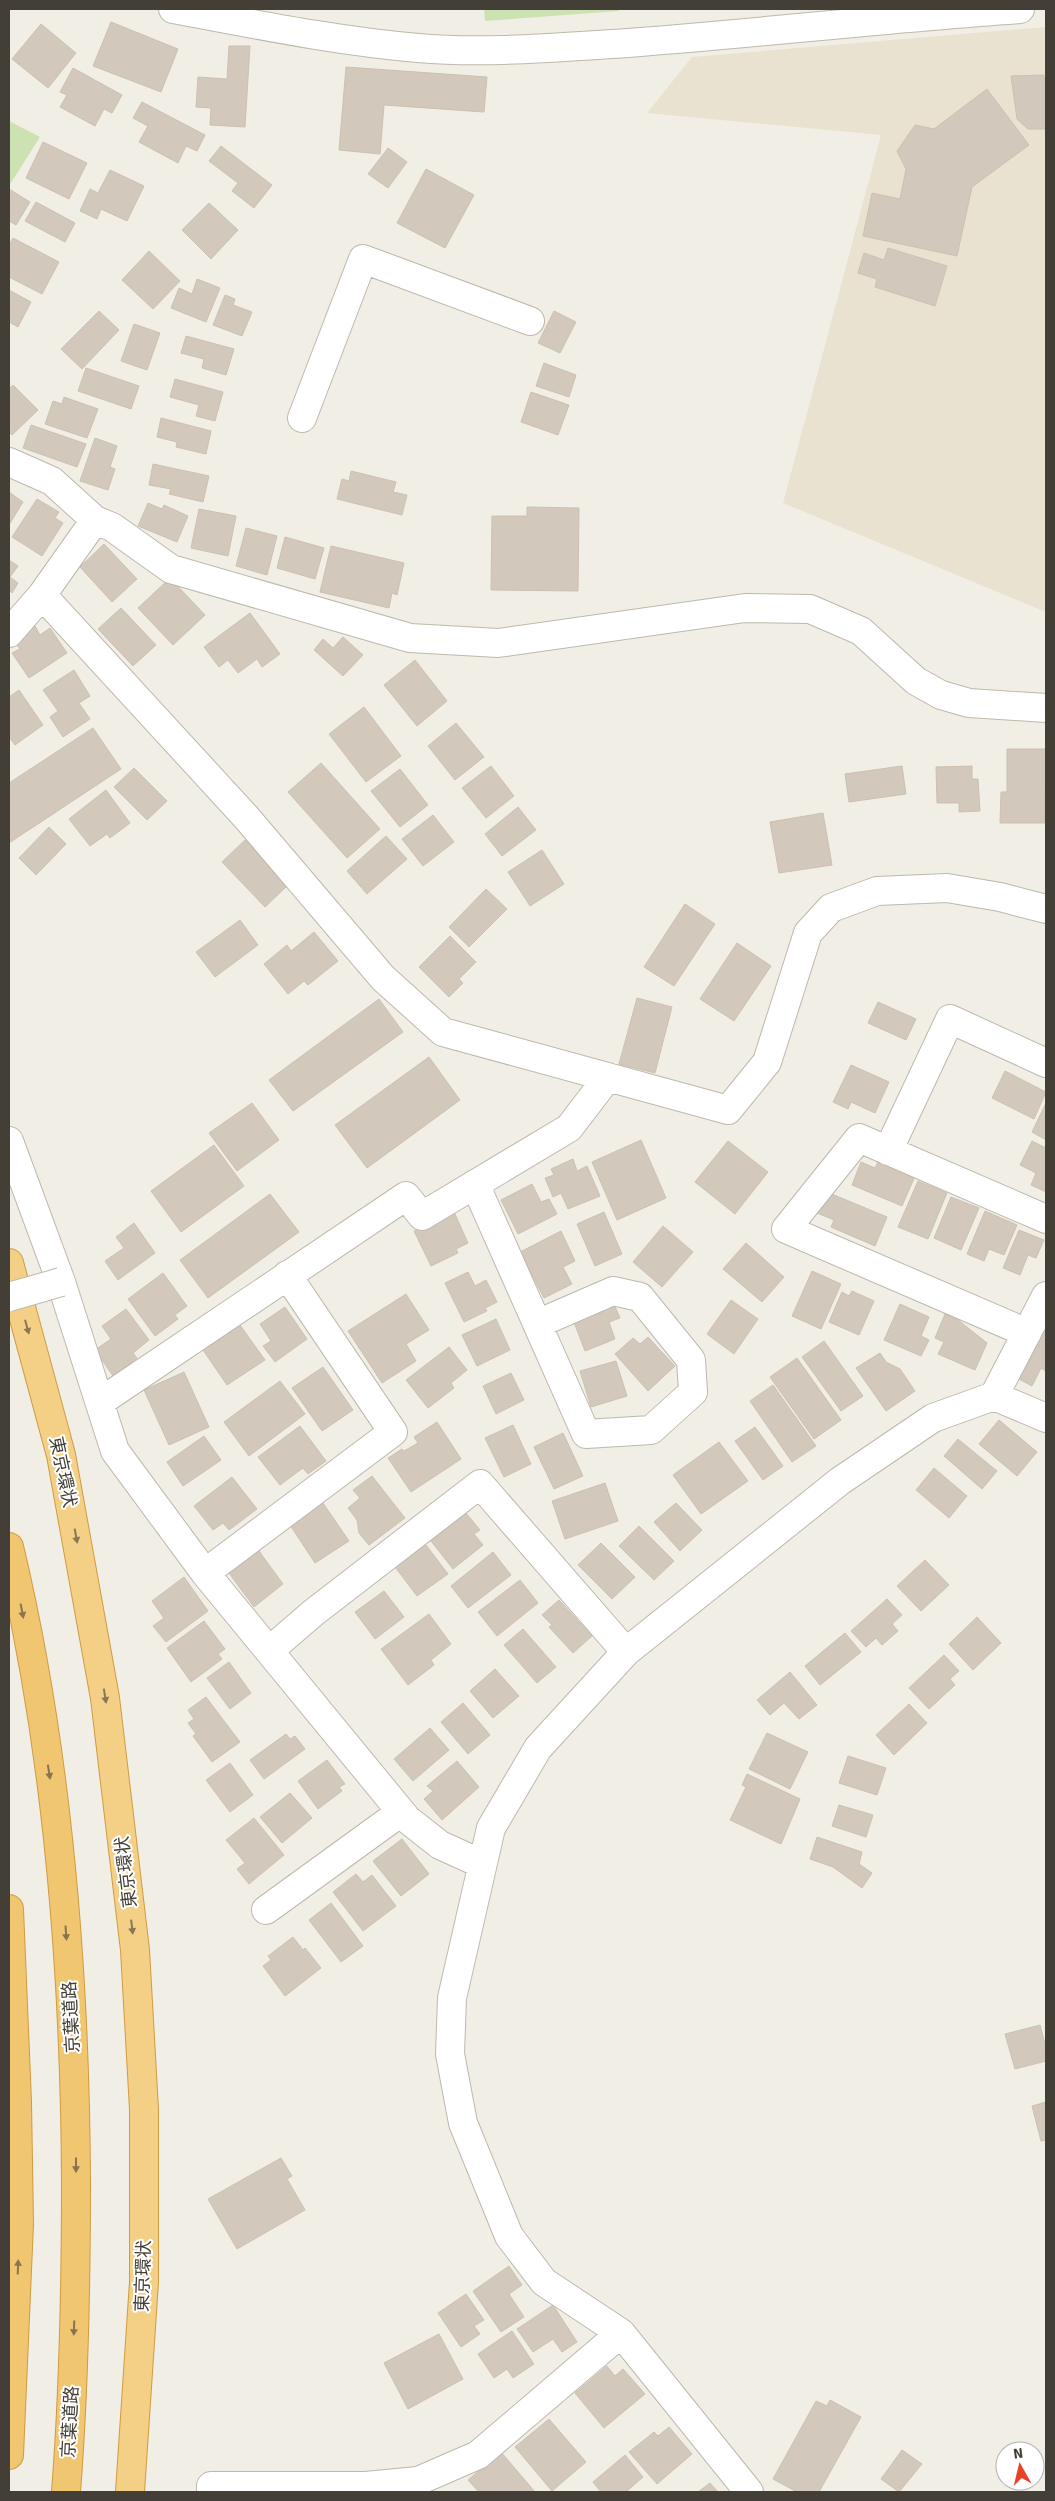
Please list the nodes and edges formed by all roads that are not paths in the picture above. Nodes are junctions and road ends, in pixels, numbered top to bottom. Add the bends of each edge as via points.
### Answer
1 (1020, 9) edge
2 (182, 10) edge
3 (976, 10) edge
4 (530, 321) dead end
5 (302, 418) dead end
6 (9, 462) edge
7 (95, 520) junction
8 (42, 595) junction
9 (9, 633) edge
10 (1046, 708) edge
11 (1046, 909) edge
12 (1046, 1063) edge
13 (608, 1077) junction
14 (9, 1142) edge
15 (888, 1151) junction
16 (475, 1184) junction
17 (1046, 1220) edge
18 (9, 1263) edge
19 (287, 1275) junction
20 (61, 1282) junction
21 (1046, 1296) edge
22 (9, 1297) edge
23 (537, 1324) junction
24 (1027, 1333) junction
25 (994, 1396) junction
26 (100, 1402) junction
27 (1046, 1418) edge
28 (9, 1547) edge
29 (206, 1573) junction
30 (269, 1651) junction
31 (626, 1652) junction
32 (402, 1812) junction
33 (482, 1864) junction
34 (9, 1909) edge
35 (266, 1910) dead end
36 (621, 2333) junction
37 (9, 2455) edge
38 (66, 2492) edge
39 (130, 2492) edge
40 (211, 2492) edge
41 (749, 2492) edge

1 - 3 street
2 - 3 street via 311,34 409,47 482,50 680,39
4 - 5 street via 363,258
6 - 7 street via 52,481
7 - 8 street
7 - 10 street via 112,527 171,569 410,638 498,643 745,608 810,609 861,631 916,681 941,696 969,703
8 - 9 street
8 - 13 street via 246,817 384,978 443,1032
11 - 13 street via 947,888 877,890 831,908 808,932 767,1062 728,1110
12 - 15 street via 950,1019
13 - 16 street via 569,1128
14 - 20 street
15 - 17 street
15 - 24 street via 859,1138 786,1229
16 - 19 street via 422,1216 406,1196
16 - 23 street
18 -> 39 highway, 東京環状 via 61,1455 105,1698 135,1950 144,2109 144,2282
19 - 26 street
19 - 29 street via 393,1432
20 - 22 street, bridge
20 - 26 street
21 - 24 street
23 - 23 street via 586,1434 651,1430 693,1392 691,1360 640,1297 614,1291
24 - 25 street
25 - 27 street
25 - 31 street via 932,1418 840,1481
26 - 29 street via 116,1451
28 -> 38 highway, 京葉道路 via 57,1826 71,2004 76,2116 76,2267
29 - 30 street
30 - 31 street via 480,1484
30 - 32 street
31 - 33 street via 538,1748 491,1828
32 - 33 street via 440,1845
32 - 35 street
33 - 36 street via 452,1998 450,2054 463,2123 509,2236 544,2282
37 -> 34 highway via 20,2224
36 - 40 street via 478,2455 418,2480 366,2486 211,2486
36 - 41 street

